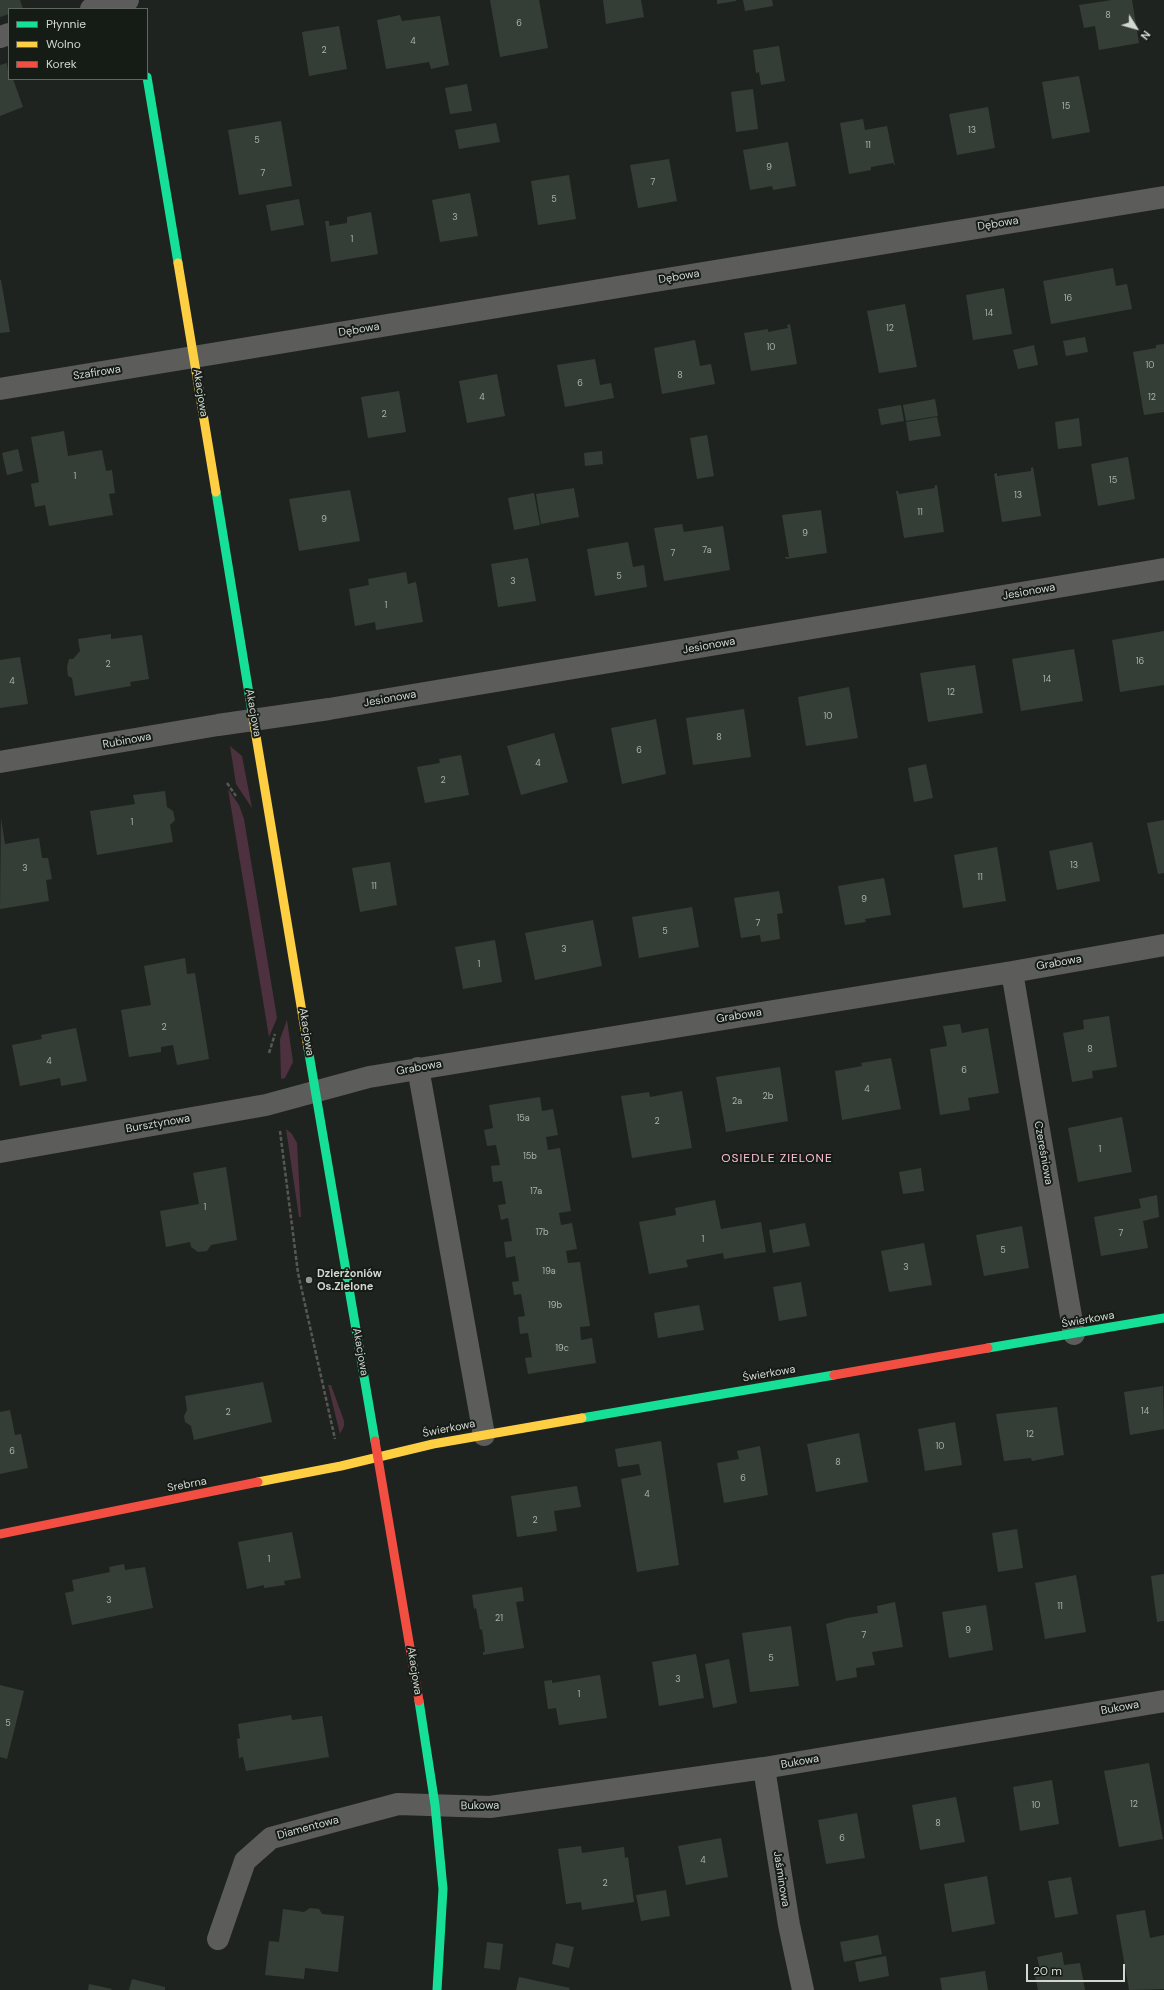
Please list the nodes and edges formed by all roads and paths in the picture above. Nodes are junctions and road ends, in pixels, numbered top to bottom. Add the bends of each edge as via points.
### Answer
1 (128, 0) edge
2 (95, 8) edge
3 (148, 80) edge
4 (1164, 197) edge
5 (194, 357) junction
6 (0, 389) edge
7 (1164, 569) edge
8 (254, 720) junction
9 (0, 762) edge
10 (1164, 945) edge
11 (1012, 972) junction
12 (418, 1068) junction
13 (316, 1092) junction
14 (279, 1123) dead end
15 (0, 1152) edge
16 (1164, 1318) edge
17 (1074, 1334) junction
18 (484, 1435) junction
19 (336, 1445) dead end
20 (378, 1457) junction
21 (0, 1534) edge
22 (1164, 1700) edge
23 (764, 1768) junction
24 (435, 1805) junction
25 (218, 1939) dead end
26 (437, 1990) edge
27 (803, 1990) edge

1 - 2 street
3 - 5 street, Akacjowa
4 - 5 street, Dębowa
5 - 6 street, Szafirowa
5 - 8 street, Akacjowa
7 - 8 street, Jesionowa
8 - 9 street, Rubinowa
8 - 13 street, Akacjowa
10 - 11 street, Grabowa
11 - 12 street, Grabowa
11 - 17 street, Czereśniowa
12 - 13 street, Grabowa via 369,1077
12 - 18 street
13 - 15 street, Bursztynowa via 266,1104
13 - 20 street, Akacjowa
14 - 19 path via 298,1273
16 - 17 street, Świerkowa
17 - 18 street, Świerkowa
18 - 20 street, Świerkowa
20 - 21 street, Srebrna
20 - 24 street, Akacjowa
22 - 23 street, Bukowa
23 - 24 street, Bukowa via 490,1807
23 - 27 street, Jaśminowa via 788,1925
24 - 25 street, Diamentowa via 398,1804 271,1838 245,1861
24 - 26 street, Akacjowa via 443,1889

